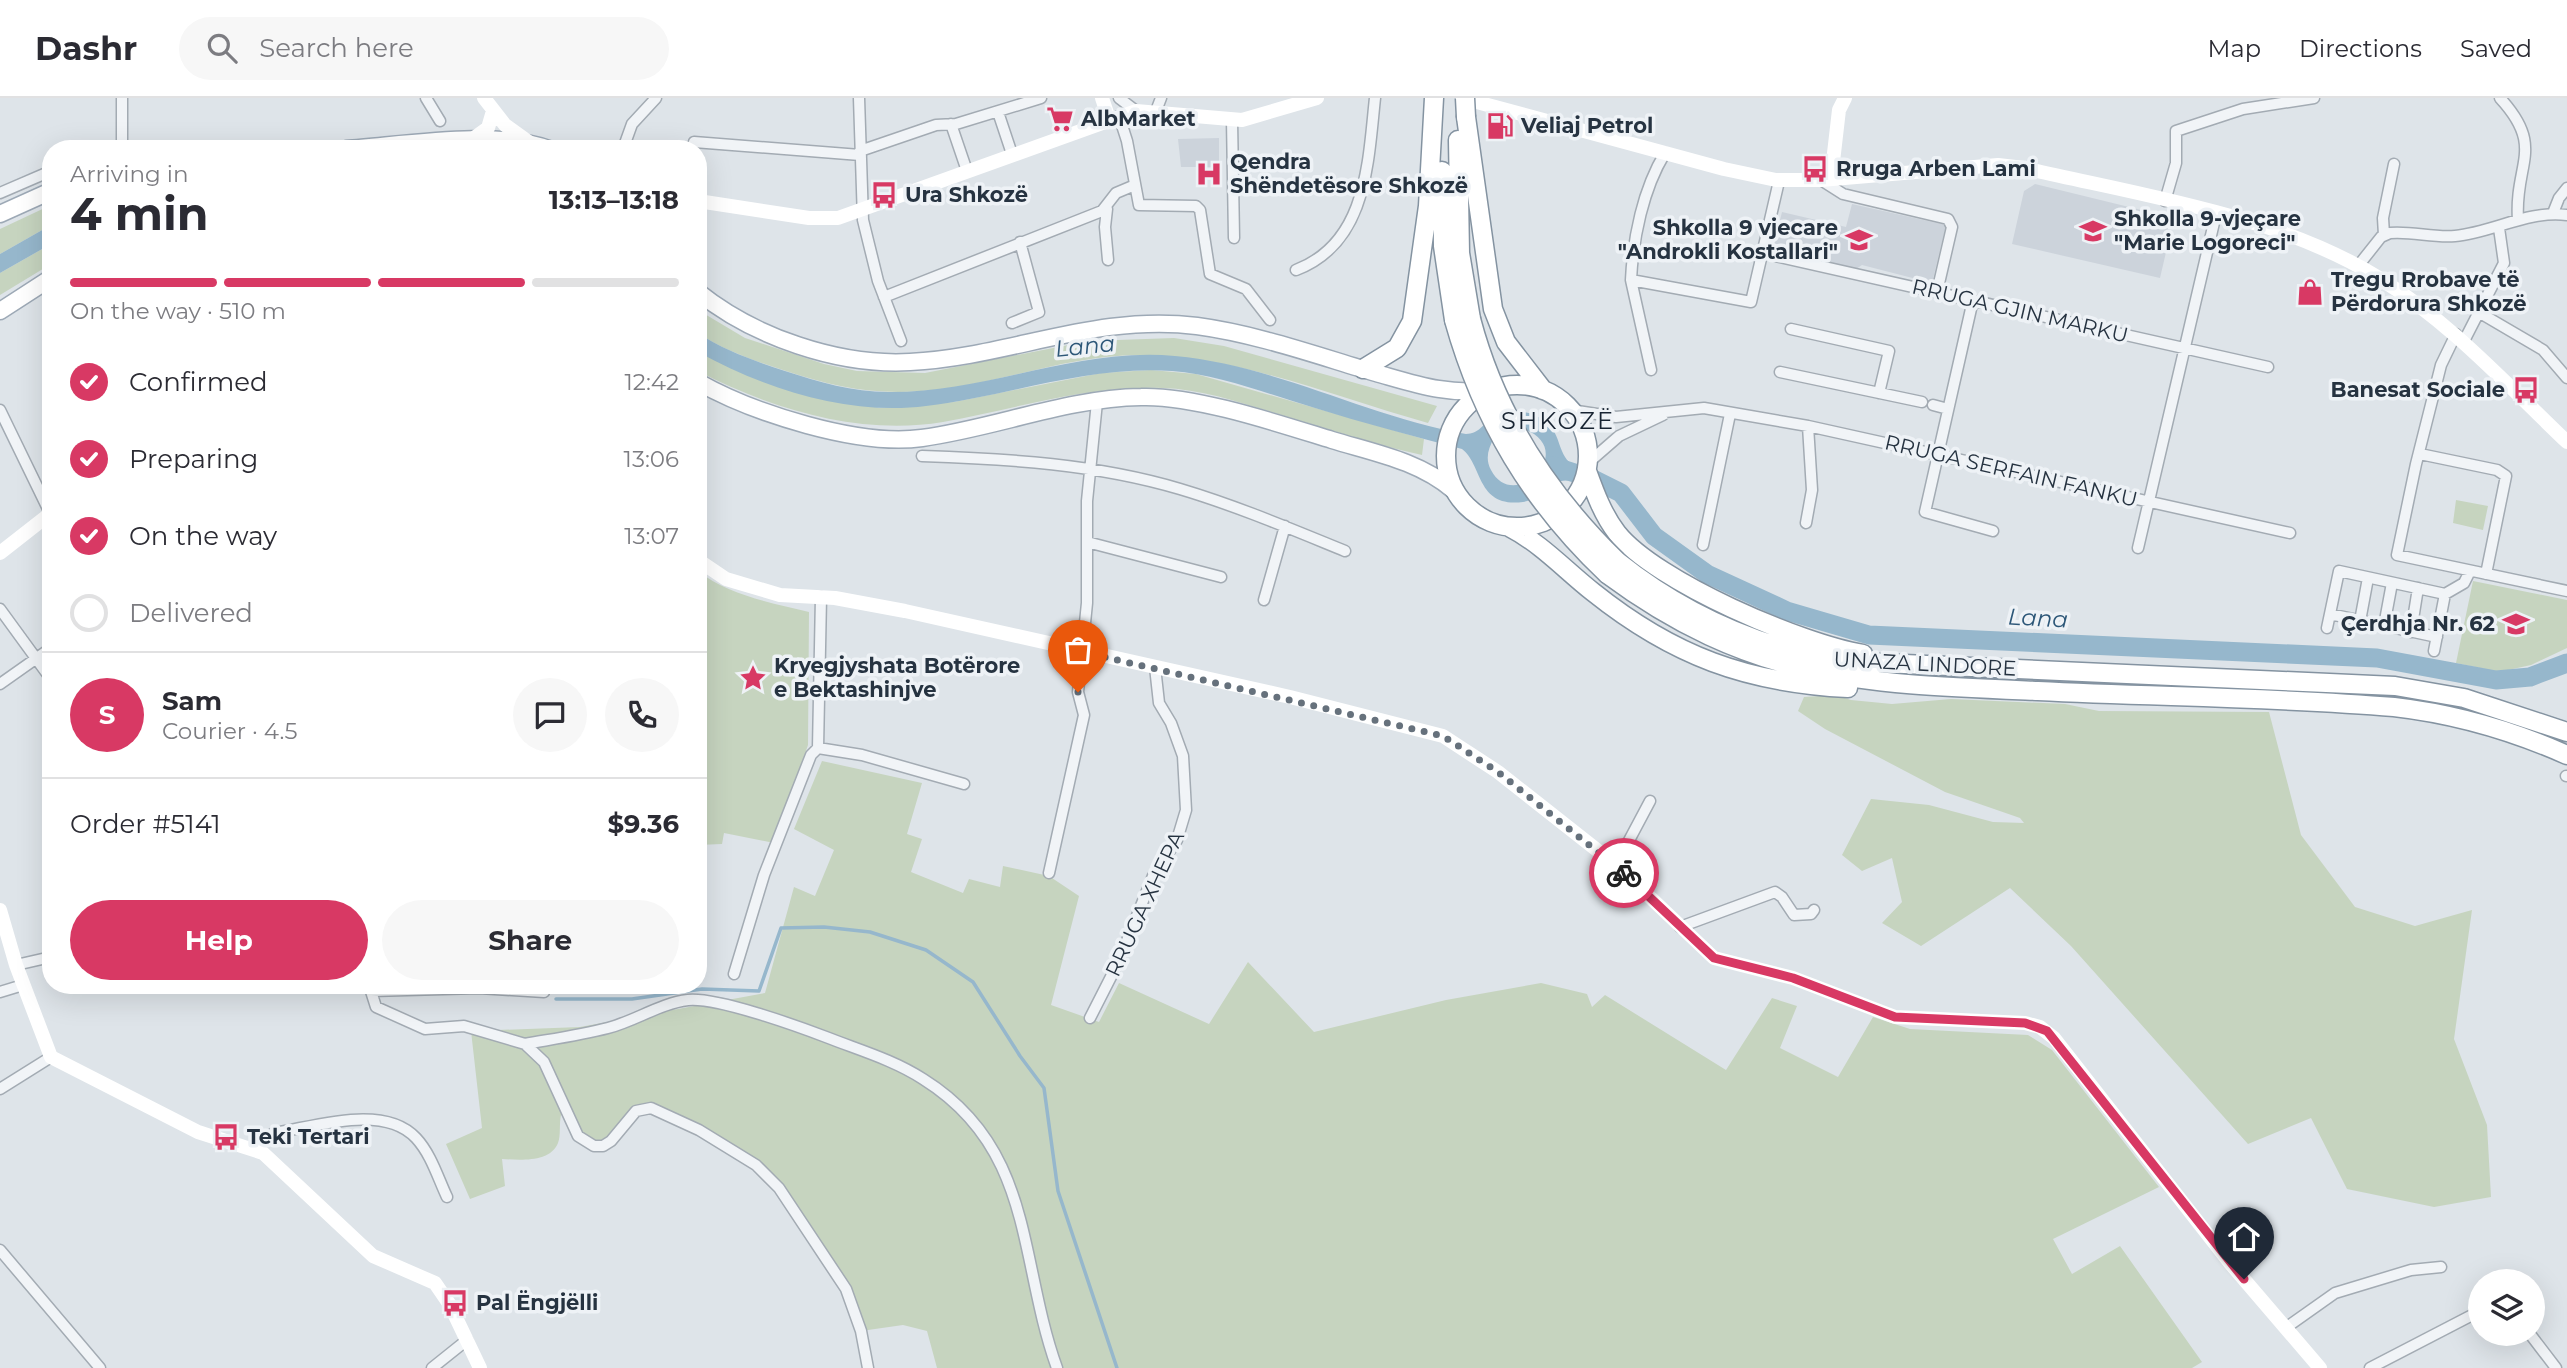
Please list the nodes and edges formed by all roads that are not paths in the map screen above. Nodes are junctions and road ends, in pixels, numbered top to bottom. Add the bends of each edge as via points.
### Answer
1 (122, 98) edge
2 (426, 98) edge
3 (484, 98) edge
4 (656, 98) edge
5 (859, 98) edge
6 (1041, 98) edge
7 (1102, 98) edge
8 (1119, 98) edge
9 (1317, 98) edge
10 (1375, 98) edge
11 (1461, 98) edge
12 (1845, 98) edge
13 (2314, 98) edge
14 (2500, 98) edge
15 (1158, 104) edge
16 (493, 111) junction
17 (1136, 111) junction
18 (1446, 111) edge
19 (998, 112) junction
20 (1114, 118) junction
21 (1232, 120) junction
22 (440, 121) dead end
23 (951, 124) junction
24 (122, 140) edge
25 (471, 140) edge
26 (526, 140) edge
27 (626, 140) edge
28 (707, 143) edge
29 (860, 153) junction
30 (1665, 153) junction
31 (1012, 154) junction
32 (2394, 164) dead end
33 (967, 170) junction
34 (42, 175) edge
35 (1826, 179) junction
36 (1779, 181) junction
37 (1135, 185) junction
38 (2567, 188) edge
39 (0, 193) edge
40 (42, 195) edge
41 (2165, 201) junction
42 (707, 202) edge
43 (1107, 209) junction
44 (862, 211) junction
45 (2553, 213) junction
46 (0, 214) edge
47 (2216, 214) junction
48 (2567, 215) edge
49 (2518, 220) junction
50 (2499, 228) junction
51 (2384, 235) junction
52 (1234, 238) dead end
53 (1020, 242) junction
54 (1771, 255) dead end
55 (1108, 260) dead end
56 (2358, 266) junction
57 (1296, 270) dead end
58 (1632, 280) junction
59 (42, 284) edge
60 (1937, 292) junction
61 (884, 298) junction
62 (707, 299) edge
63 (1973, 300) junction
64 (0, 311) edge
65 (2480, 313) junction
66 (1270, 320) dead end
67 (1012, 323) dead end
68 (1791, 329) dead end
69 (2460, 337) junction
70 (901, 341) dead end
71 (2183, 349) junction
72 (2268, 367) dead end
73 (1363, 369) junction
74 (1651, 370) dead end
75 (1780, 372) dead end
76 (2567, 378) edge
77 (707, 387) edge
78 (1490, 390) junction
79 (1543, 390) junction
80 (1879, 393) junction
81 (1097, 402) junction
82 (1948, 409) junction
83 (1571, 410) junction
84 (1671, 411) junction
85 (1, 414) edge
86 (1730, 414) junction
87 (1808, 426) junction
88 (2564, 433) edge
89 (1937, 454) junction
90 (2420, 454) junction
91 (922, 456) dead end
92 (1090, 469) junction
93 (1587, 479) junction
94 (1453, 490) junction
95 (42, 497) edge
96 (2150, 502) junction
97 (42, 519) edge
98 (1806, 523) dead end
99 (1285, 526) junction
100 (1509, 527) junction
101 (1993, 531) dead end
102 (2290, 533) dead end
103 (1087, 542) junction
104 (1703, 545) dead end
105 (2138, 548) dead end
106 (1345, 551) dead end
107 (0, 553) edge
108 (707, 567) edge
109 (1612, 567) junction
110 (2470, 571) junction
111 (2486, 574) junction
112 (1221, 577) dead end
113 (2368, 578) junction
114 (2392, 583) junction
115 (2418, 589) junction
116 (2567, 591) edge
117 (2445, 594) junction
118 (821, 597) junction
119 (1264, 600) dead end
120 (0, 609) edge
121 (2330, 614) junction
122 (2360, 621) junction
123 (2384, 626) junction
124 (2327, 628) dead end
125 (2411, 632) junction
126 (2437, 637) junction
127 (2434, 651) dead end
128 (1083, 652) junction
129 (42, 655) edge
130 (36, 659) junction
131 (42, 667) edge
132 (1155, 667) junction
133 (2124, 674) junction
134 (0, 684) edge
135 (2116, 695) junction
136 (2567, 732) edge
137 (818, 748) junction
138 (2567, 755) edge
139 (964, 784) dead end
140 (1650, 800) dead end
141 (1616, 865) junction
142 (1049, 873) dead end
143 (0, 910) edge
144 (1814, 910) dead end
145 (1680, 927) junction
146 (42, 959) edge
147 (16, 965) junction
148 (734, 974) dead end
149 (23, 985) junction
150 (0, 992) edge
151 (372, 994) edge
152 (1090, 1018) dead end
153 (525, 1044) junction
154 (51, 1057) junction
155 (0, 1089) edge
156 (258, 1151) junction
157 (447, 1197) dead end
158 (0, 1250) edge
159 (2441, 1267) dead end
160 (2468, 1317) edge
161 (2287, 1327) junction
162 (467, 1339) junction
163 (2539, 1346) edge
164 (100, 1368) edge
165 (432, 1368) edge
166 (480, 1368) edge
167 (868, 1368) edge
168 (1057, 1368) edge
169 (2320, 1368) edge
170 (2370, 1368) edge
171 (2556, 1368) edge

1 - 24 street
2 - 22 street
3 - 16 main road
4 - 27 street via 632,124
5 - 29 street
6 - 19 street
7 - 20 main road
8 - 17 street
9 - 21 main road
10 - 57 street via 1357,209 1324,256
11 - 18 highway, bridge
11 - 30 main road
12 - 35 main road
13 - 41 street via 2243,109 2176,131 2176,163
14 - 49 street via 2516,116 2527,143
15 - 17 main road
15 - 21 main road
16 - 25 main road via 488,128
16 - 26 main road
17 - 20 main road
18 - 73 highway via 1412,321 1396,348
18 - 79 highway via 1493,309 1506,342
18 - 109 highway, bridge via 1442,239 1463,320 1468,369 1511,460 1572,541
19 - 23 street
19 - 31 street
20 - 31 main road
20 - 37 street
21 - 52 street
23 - 29 street via 936,125
23 - 33 street
28 - 29 street
29 - 44 street
30 - 36 main road
30 - 58 street via 1645,200
31 - 33 main road
32 - 51 street
33 - 44 main road
34 - 39 street
35 - 36 main road
35 - 41 main road via 1998,165
35 - 60 street via 1843,194 1948,219 1952,227
36 - 58 street via 1751,302
37 - 43 street via 1116,193
37 - 66 street via 1139,205 1196,206 1200,210 1210,274 1246,289
38 - 45 street
40 - 46 main road
41 - 47 main road
42 - 44 main road via 816,219
43 - 53 street
43 - 55 street
44 - 61 street
45 - 48 street
45 - 49 street
47 - 56 main road via 2308,243
47 - 71 street
49 - 50 street
50 - 51 street via 2453,236
50 - 65 street via 2504,263
51 - 56 street
53 - 61 street
53 - 67 street via 1039,312
54 - 60 street, RRUGA GJIN MARKU
56 - 69 main road
58 - 74 street
59 - 64 main road
60 - 63 street, RRUGA GJIN MARKU
61 - 70 street
62 - 73 main road via 755,328 846,357 881,361 924,360 1095,327 1167,323 1241,336
63 - 71 street, RRUGA GJIN MARKU
63 - 82 street
65 - 69 street
65 - 76 street via 2543,350
68 - 80 street via 1889,351
69 - 88 main road
69 - 90 street via 2441,365
71 - 72 street, RRUGA GJIN MARKU
71 - 96 street
73 - 78 main road via 1444,392
75 - 80 street
77 - 81 main road via 772,415 904,440
78 - 79 highway via 1526,386
78 - 94 highway via 1461,412 1451,428 1446,466
79 - 83 highway
80 - 82 street
81 - 92 street
81 - 94 main road via 1143,396 1190,402 1420,466
82 - 89 street
83 - 84 street, RRUGA SERFAIN FANKU via 1616,417
83 - 93 highway via 1582,427
84 - 86 street, RRUGA SERFAIN FANKU via 1693,407
84 - 93 street, RRUGA SERFAIN FANKU via 1619,436
85 - 95 street
86 - 87 street, RRUGA SERFAIN FANKU
86 - 104 street
87 - 89 street, RRUGA SERFAIN FANKU
87 - 98 street via 1812,490
89 - 96 street, RRUGA SERFAIN FANKU
89 - 101 street via 1925,513
90 - 110 street via 2397,555
90 - 111 street via 2497,470 2506,476
91 - 92 street
92 - 99 street via 1183,490
92 - 103 street
93 - 100 highway via 1563,511 1528,527
93 - 133 highway via 1618,534 1658,567 1719,601 1816,643 1867,655 2096,667
94 - 100 highway via 1474,513
96 - 102 street, RRUGA SERFAIN FANKU
96 - 105 street
97 - 107 main road
99 - 106 street
99 - 119 street
100 - 135 highway via 1629,617 1683,650 1739,673 1851,688
103 - 112 street
103 - 128 street
108 - 118 main road via 739,584 780,595
109 - 133 highway, UNAZA LINDORE via 1711,621 1817,658 1861,664
109 - 135 highway, UNAZA LINDORE via 1650,606 1707,637 1847,679
110 - 111 street
110 - 117 street via 2463,583
111 - 116 street
113 - 114 street
113 - 121 street via 2339,571
113 - 122 street
114 - 115 street
114 - 123 street
115 - 117 street
115 - 125 street
117 - 126 street
118 - 128 main road via 905,611
118 - 137 street
120 - 130 street
121 - 122 street
121 - 124 street
122 - 123 street
123 - 125 street
125 - 126 street
126 - 127 street
128 - 132 main road
128 - 142 street via 1078,692 1084,715
129 - 130 street
130 - 131 street
130 - 134 street
132 - 141 main road via 1443,736 1498,772
132 - 152 street, RRUGA XHEPA via 1159,703 1184,756 1186,810 1177,840 1153,876
133 - 136 highway, UNAZA LINDORE via 2395,686 2464,698
135 - 138 highway, UNAZA LINDORE via 2417,710 2493,727
137 - 139 street via 862,755
137 - 148 street via 811,755 764,875
140 - 141 street
141 - 145 main road
143 - 147 main road
144 - 145 street via 1794,915 1774,892
145 - 161 main road via 1714,958 1793,978 1895,1017 2025,1023 2047,1031 2230,1263
146 - 147 street
147 - 149 main road
149 - 150 street
149 - 154 main road
151 - 153 street via 376,1007 425,1029 464,1026
153 - 167 street via 544,1062 571,1126 585,1142 603,1146 636,1111 652,1108 699,1130 768,1175 846,1289
153 - 168 street via 609,1028 675,1003 702,1000 812,1032 922,1078 968,1112 1002,1168 1020,1212
154 - 155 street
154 - 156 main road via 198,1132
156 - 157 street via 262,1140 274,1133 361,1121 395,1124 418,1140
156 - 162 main road via 373,1256 435,1283
158 - 164 street
159 - 161 street via 2411,1270 2335,1293
160 - 170 street
161 - 169 main road
162 - 165 street
162 - 166 main road
163 - 171 street

